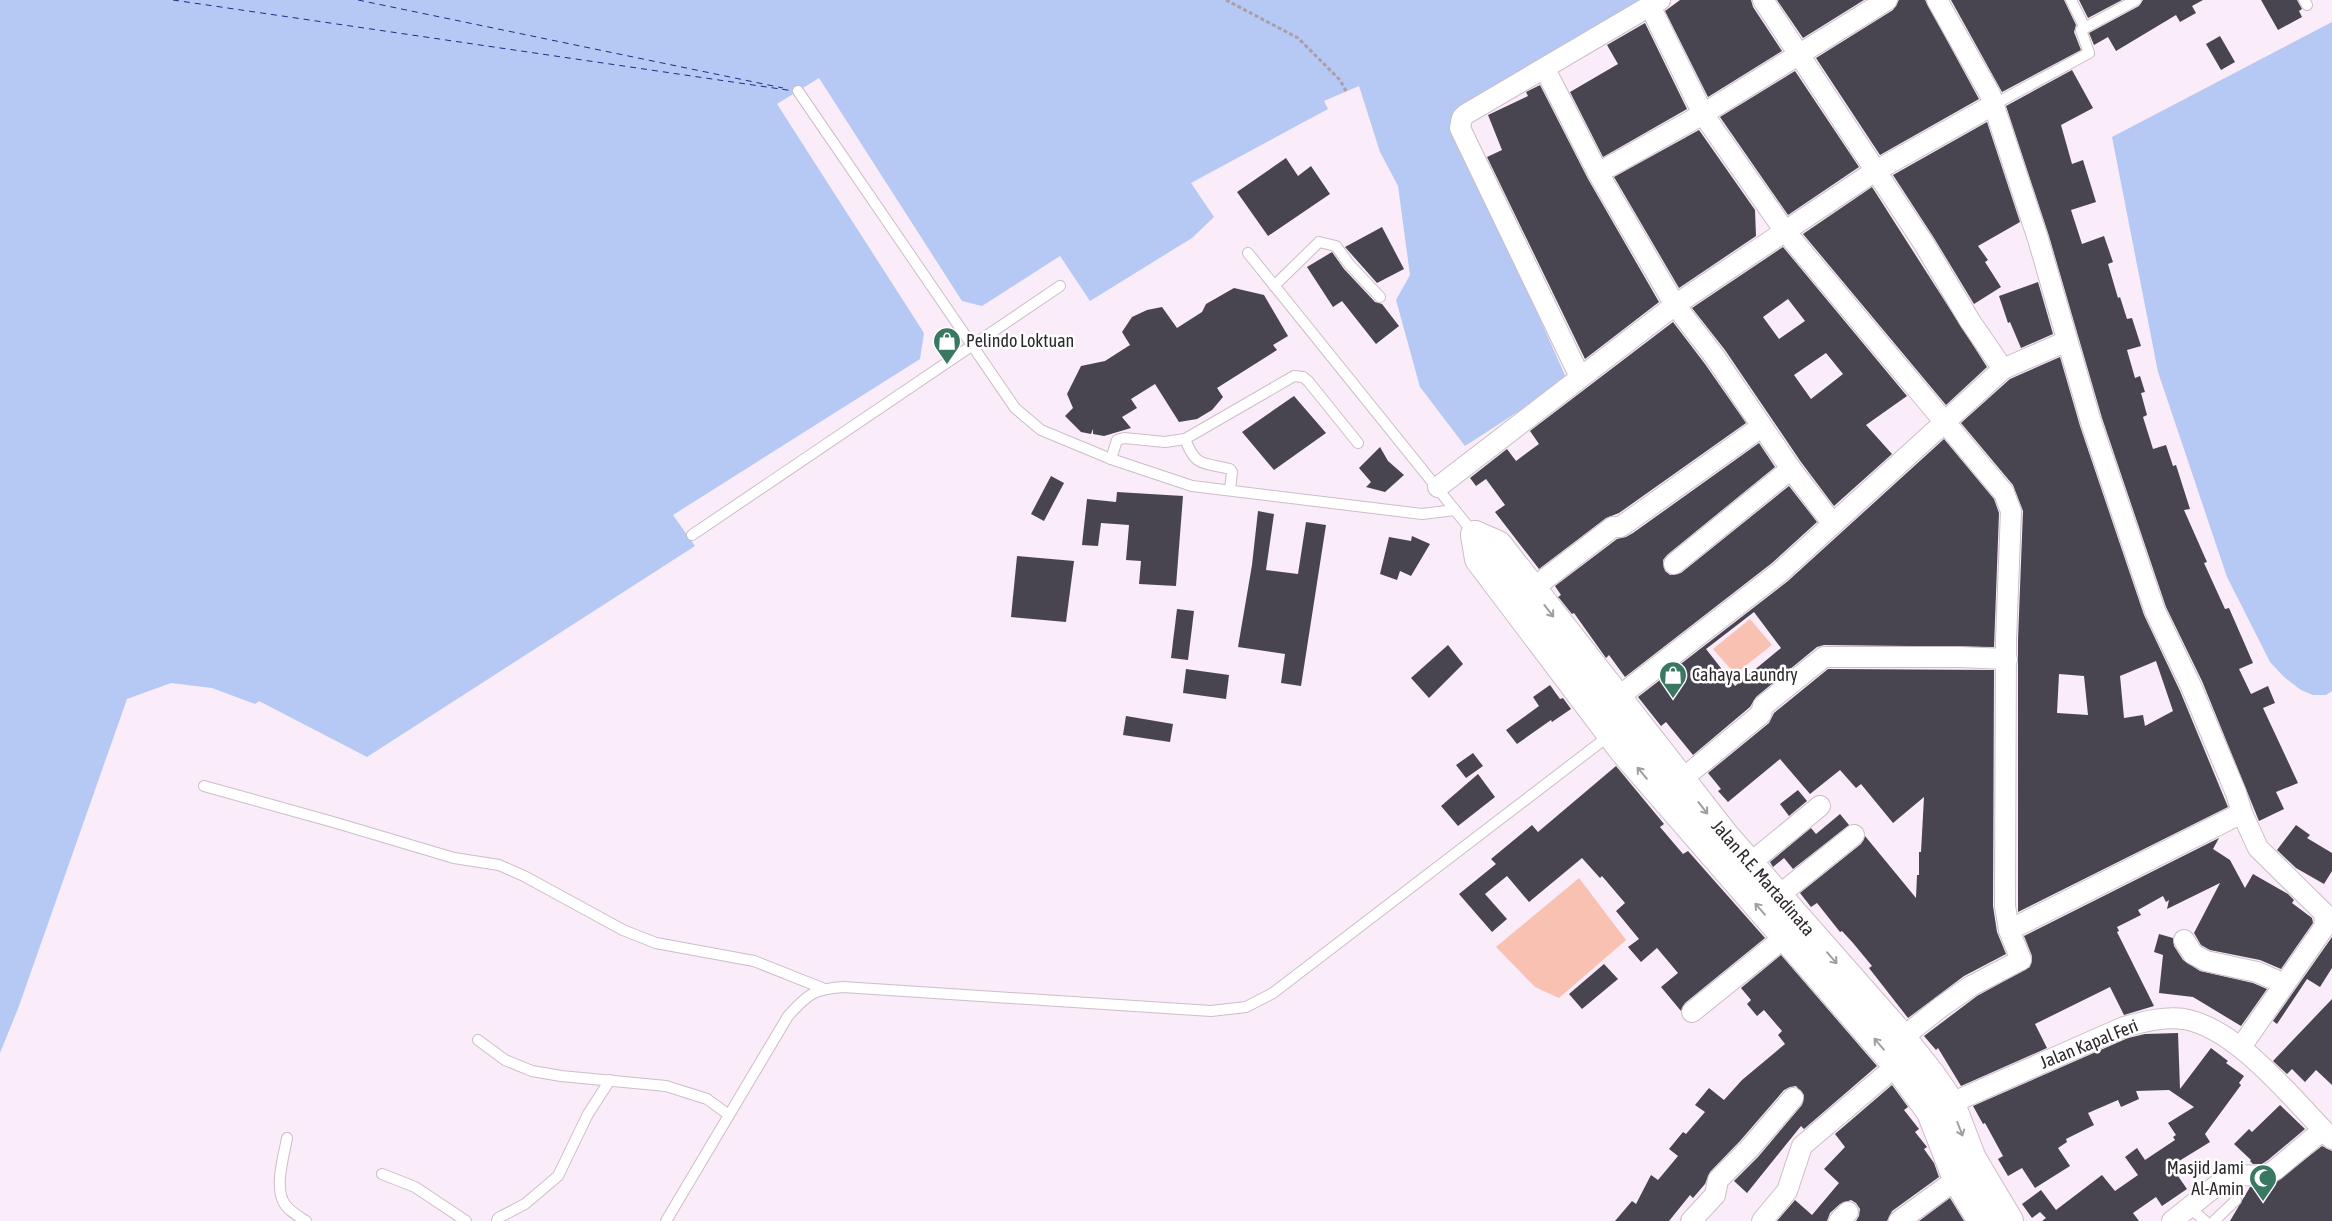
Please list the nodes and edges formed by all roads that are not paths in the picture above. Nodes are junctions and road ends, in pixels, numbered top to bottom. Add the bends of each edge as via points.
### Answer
1 (1763, 0) edge
2 (1887, 0) edge
3 (1937, 0) edge
4 (2071, 0) edge
5 (2136, 0) edge
6 (1655, 3) edge
7 (2085, 28) junction
8 (1798, 55) junction
9 (1545, 69) junction
10 (798, 91) dead end
11 (1993, 105) junction
12 (1703, 114) junction
13 (1876, 171) junction
14 (1598, 173) junction
15 (1784, 230) junction
16 (1248, 254) dead end
17 (1060, 286) dead end
18 (1274, 286) junction
19 (1380, 297) dead end
20 (1675, 305) junction
21 (2067, 341) junction
22 (972, 346) junction
23 (2003, 369) junction
24 (1580, 377) junction
25 (1944, 421) junction
26 (1761, 426) junction
27 (1184, 439) junction
28 (1358, 443) dead end
29 (1111, 459) junction
30 (1791, 468) junction
31 (1438, 487) junction
32 (1230, 490) junction
33 (1455, 510) junction
34 (1833, 524) junction
35 (692, 535) dead end
36 (1484, 546) junction
37 (1674, 564) dead end
38 (1532, 589) junction
39 (2006, 659) junction
40 (1617, 698) junction
41 (1645, 734) junction
42 (1618, 743) junction
43 (1681, 780) junction
44 (204, 786) dead end
45 (1820, 806) dead end
46 (2242, 813) junction
47 (1854, 835) dead end
48 (1749, 864) junction
49 (1778, 896) junction
50 (2329, 924) edge
51 (2009, 930) junction
52 (1785, 937) junction
53 (2184, 940) dead end
54 (2285, 984) junction
55 (822, 988) junction
56 (1692, 1012) dead end
57 (1902, 1038) junction
58 (478, 1040) dead end
59 (2241, 1047) junction
60 (1897, 1065) junction
61 (610, 1080) junction
62 (1793, 1098) dead end
63 (1941, 1108) junction
64 (729, 1115) junction
65 (2327, 1134) edge
66 (288, 1138) dead end
67 (382, 1174) dead end
68 (1957, 1179) junction
69 (2236, 1200) dead end
70 (2189, 1207) junction
71 (306, 1221) edge
72 (466, 1221) edge
73 (497, 1221) edge
74 (666, 1221) edge
75 (1691, 1221) edge
76 (1762, 1221) edge
77 (1899, 1221) edge
78 (1982, 1221) edge
79 (2009, 1221) edge
80 (2172, 1221) edge
81 (2205, 1221) edge
82 (2214, 1221) edge

1 - 8 street
2 - 8 street
3 - 11 street via 1990,94
4 - 7 lane
5 - 7 lane
6 - 9 street
6 - 12 street
7 - 11 lane via 2080,33 2089,53
8 - 12 street
8 - 13 street
9 - 14 street
9 - 24 street via 1466,114 1460,128
10 - 22 lane
11 - 13 street
11 - 21 street via 2038,239
12 - 14 street
12 - 15 street
13 - 15 street
13 - 23 street
14 - 20 street
15 - 20 street
15 - 25 street
16 - 18 lane
17 - 22 lane
18 - 19 lane via 1319,242 1336,246
18 - 31 lane
20 - 24 street
20 - 26 street
21 - 23 street
21 - 46 street via 2155,611 2236,792
22 - 29 lane via 1015,408 1034,425
22 - 35 lane
23 - 25 street
24 - 31 street
25 - 34 street
25 - 39 street via 2004,493 2011,511
26 - 30 street
26 - 38 street via 1626,523 1613,527
27 - 28 lane via 1294,376 1308,381
27 - 29 lane via 1165,442 1124,438 1117,440
27 - 32 lane via 1190,454 1198,461 1230,469
29 - 32 lane via 1192,486
30 - 34 street
30 - 37 street
31 - 33 lane
32 - 33 lane via 1422,514
33 - 36 lane
34 - 40 street via 1780,572
36 - 38 street, Jalan R.E. Martadinata
36 - 42 street, Jalan R.E. Martadinata
38 -> 40 street, Jalan R.E. Martadinata
39 - 43 street via 1824,657 1763,706 1761,714
39 - 51 street via 2005,906
40 - 41 street, Jalan R.E. Martadinata
41 - 42 street
41 - 43 street, Jalan R.E. Martadinata
52 -> 42 street, Jalan R.E. Martadinata
42 - 55 lane via 1273,993 1246,1007 1211,1011
43 -> 48 street, Jalan R.E. Martadinata
44 - 55 lane via 454,858 499,865 623,930 656,943 754,961
45 - 48 street
46 - 50 street via 2258,848 2324,913
46 - 51 street
47 - 49 street
48 - 49 street, Jalan R.E. Martadinata
49 -> 57 street, Jalan R.E. Martadinata
50 - 54 street
51 - 57 street via 2021,960 1951,999
52 - 56 street
60 -> 52 street, Jalan R.E. Martadinata
53 - 54 street via 2193,954 2206,961 2256,972
54 - 59 street
55 - 64 lane via 805,998 788,1016
57 - 63 street, Jalan R.E. Martadinata
58 - 61 lane via 505,1060 532,1071
59 - 63 street, Jalan Kapal Feri via 2184,1019 2154,1019 2124,1027
59 - 65 street, Jalan Kapal Feri
60 - 63 street, Jalan R.E. Martadinata
60 - 76 street via 1802,1146 1787,1191
61 - 64 lane via 666,1086 707,1099
61 - 73 lane via 588,1114 558,1176 542,1191
62 - 75 street via 1718,1180 1715,1195
63 - 68 street, Jalan R.E. Martadinata
63 -> 79 street, Jalan R.E. Martadinata
64 - 74 lane
65 - 70 street via 2265,1176 2226,1178
66 - 71 lane via 280,1172 282,1200 291,1212
67 - 72 lane via 415,1187
68 - 77 street
68 - 78 street, Jalan R.E. Martadinata
69 - 82 lane
70 - 80 street
70 - 81 lane

